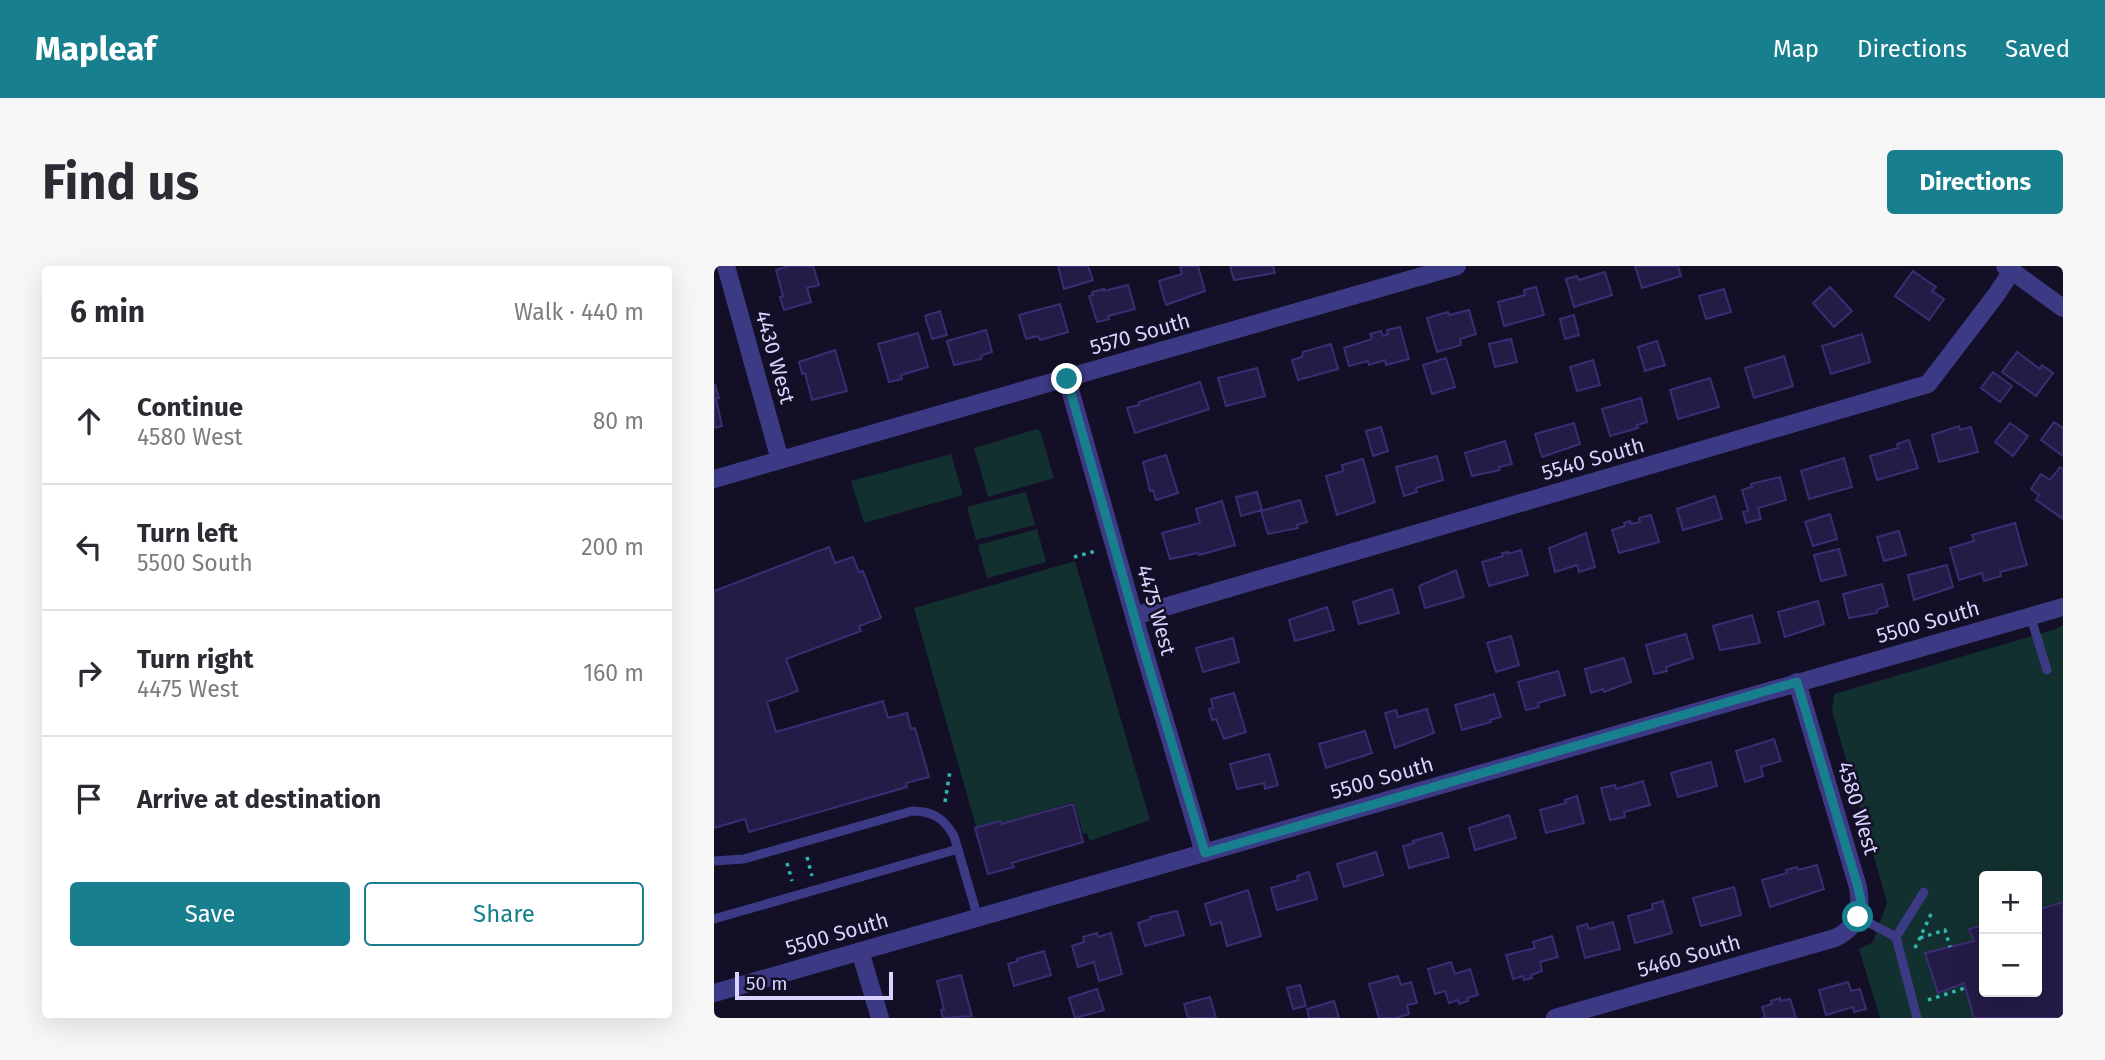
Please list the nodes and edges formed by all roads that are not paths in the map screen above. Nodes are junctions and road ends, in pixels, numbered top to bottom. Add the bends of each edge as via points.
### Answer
1 (726, 266) edge
2 (1457, 266) edge
3 (2008, 268) edge
4 (2063, 308) edge
5 (1067, 379) junction
6 (780, 460) junction
7 (714, 479) edge
8 (2063, 607) edge
9 (1134, 616) junction
10 (2031, 618) junction
11 (2047, 670) dead end
12 (1797, 682) junction
13 (958, 849) junction
14 (1205, 853) junction
15 (714, 861) edge
16 (1924, 892) dead end
17 (1858, 917) junction
18 (978, 918) junction
19 (714, 919) edge
20 (1896, 937) junction
21 (860, 951) junction
22 (714, 993) edge
23 (880, 1018) edge
24 (1555, 1018) edge
25 (1917, 1018) edge

1 - 6 street, 4430 West
2 - 5 street, 5570 South
3 - 4 street
3 - 9 street, 5540 South via 1996,295 1928,384
5 - 6 street, 5570 South
5 - 9 street, 4475 West
6 - 7 street, 5570 South
8 - 10 street, 5500 South
9 - 14 street, 4475 West
10 - 11 lane
10 - 12 street, 5500 South
12 - 14 street, 5500 South
12 - 17 street, 4580 West via 1858,887
13 - 15 lane via 948,825 931,813 912,811 744,859
13 - 18 lane
13 - 19 lane
14 - 18 street, 5500 South
16 - 20 lane
17 - 20 lane
17 - 24 street, 5460 South via 1835,938
18 - 21 street, 5500 South
20 - 25 lane
21 - 22 street, 5500 South
21 - 23 street

